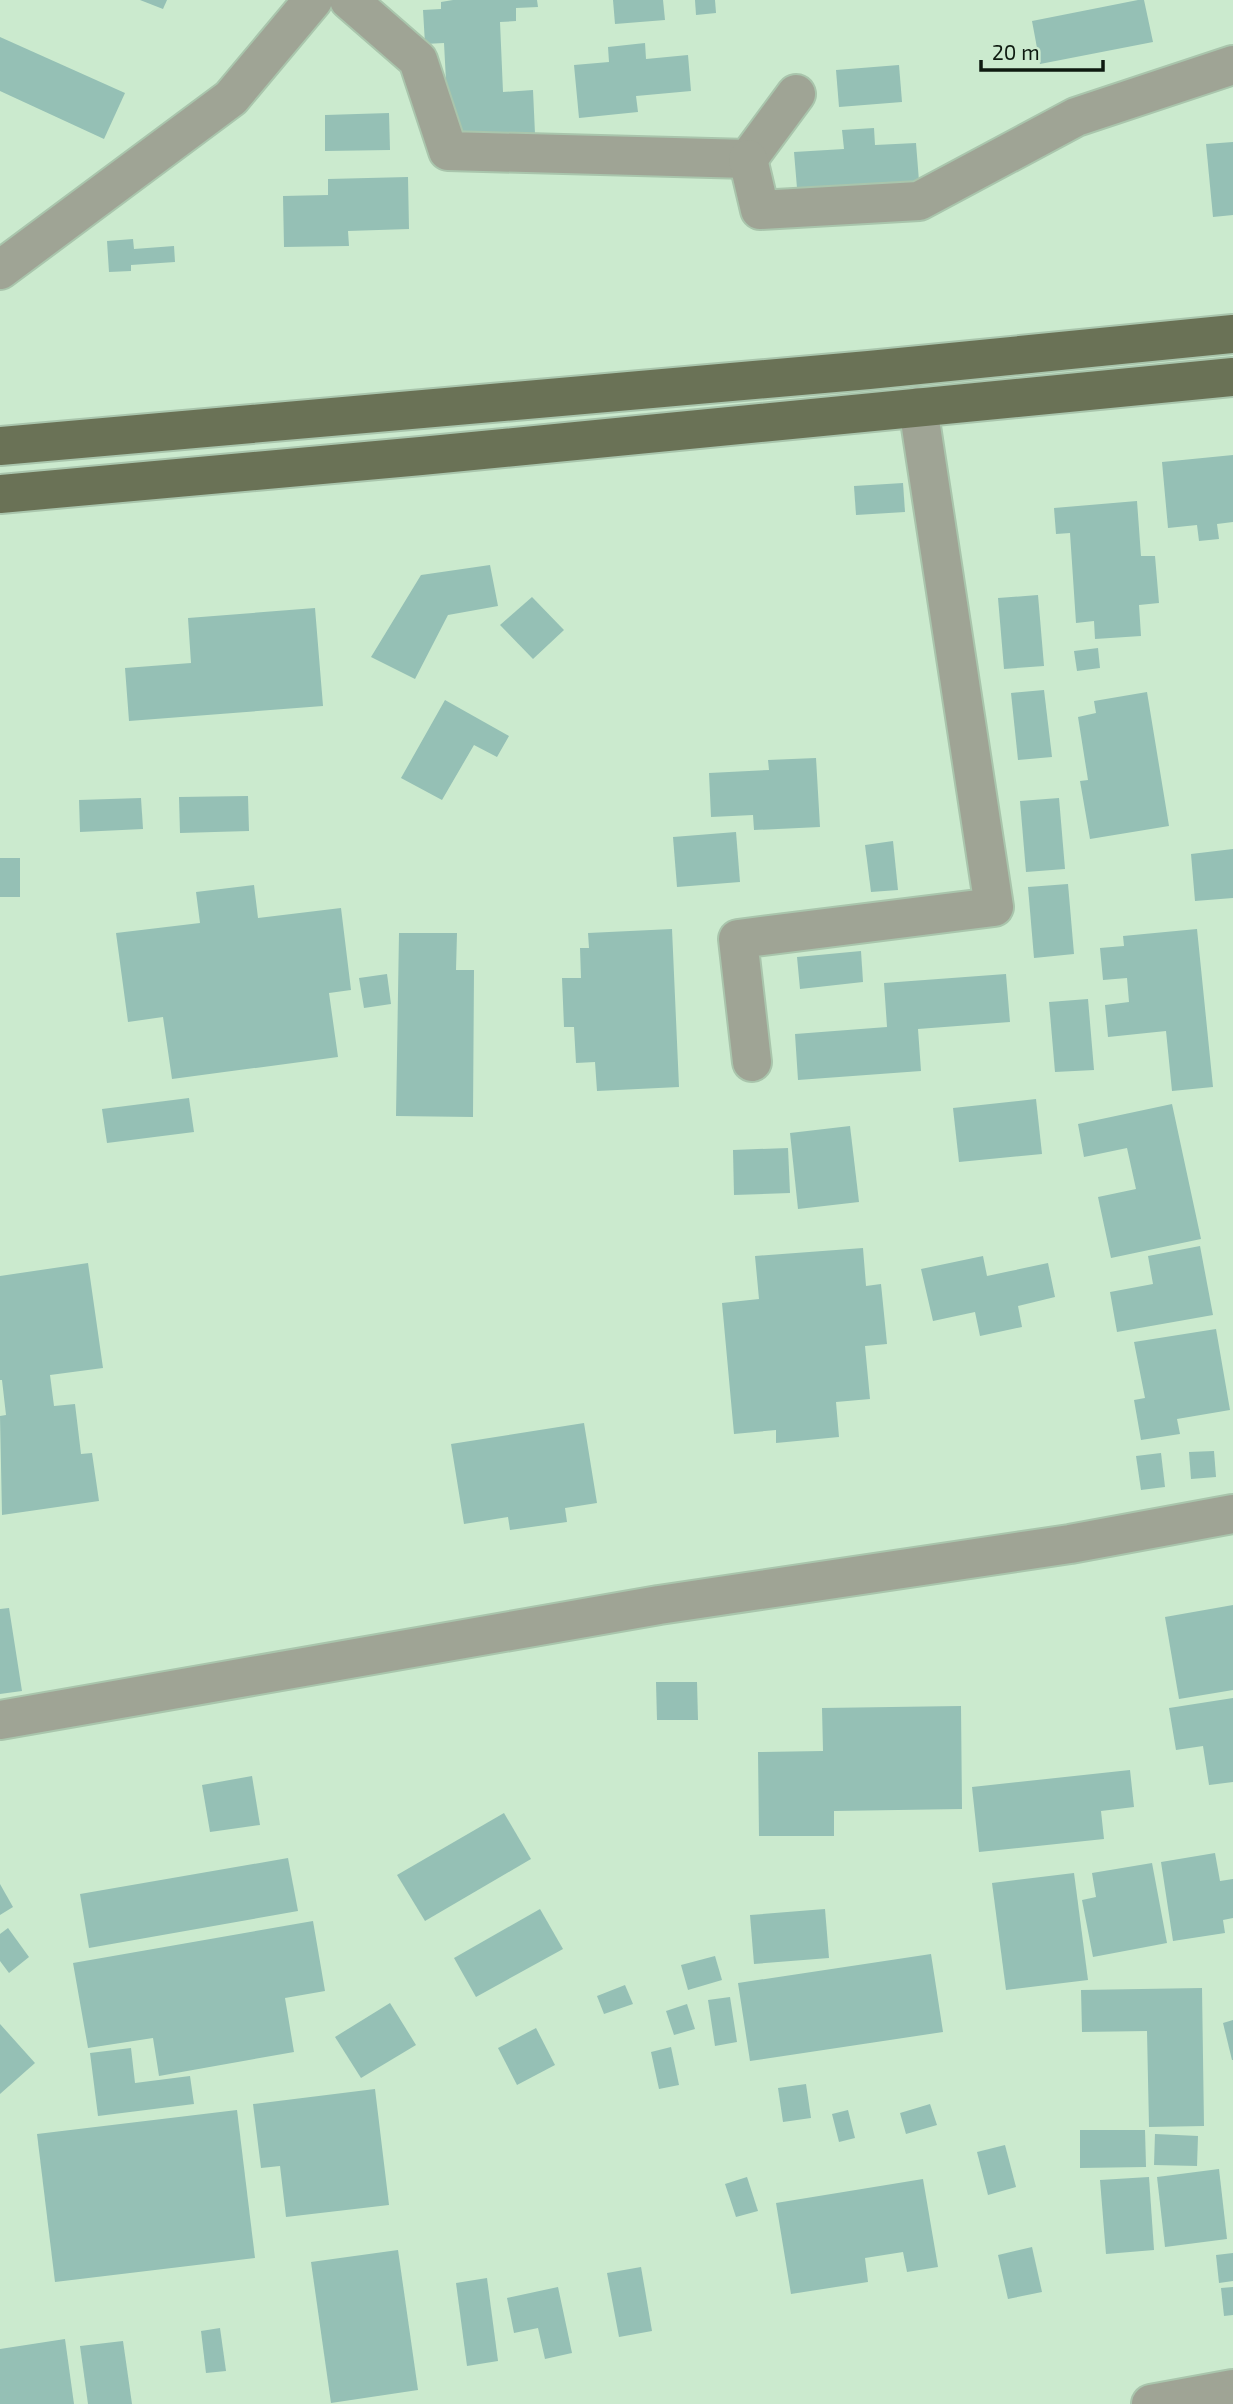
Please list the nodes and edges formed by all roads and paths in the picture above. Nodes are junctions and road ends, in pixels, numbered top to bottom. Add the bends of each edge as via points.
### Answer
1 (313, 0) edge
2 (349, 0) edge
3 (1233, 65) edge
4 (796, 94) dead end
5 (748, 159) junction
6 (0, 270) edge
7 (1233, 334) edge
8 (1233, 377) edge
9 (918, 407) junction
10 (0, 446) edge
11 (0, 495) edge
12 (752, 1062) dead end
13 (1233, 1514) edge
14 (0, 1720) edge
15 (1233, 2389) edge
16 (1151, 2404) edge

1 - 6 street via 231,98
2 - 5 street via 418,60 448,151
3 - 5 street via 1076,117 919,201 760,210
4 - 5 street
7 - 10 main road
8 - 9 main road
9 - 11 main road
9 - 12 street via 994,908 738,939
13 - 14 street via 1070,1544 645,1608
15 - 16 street

